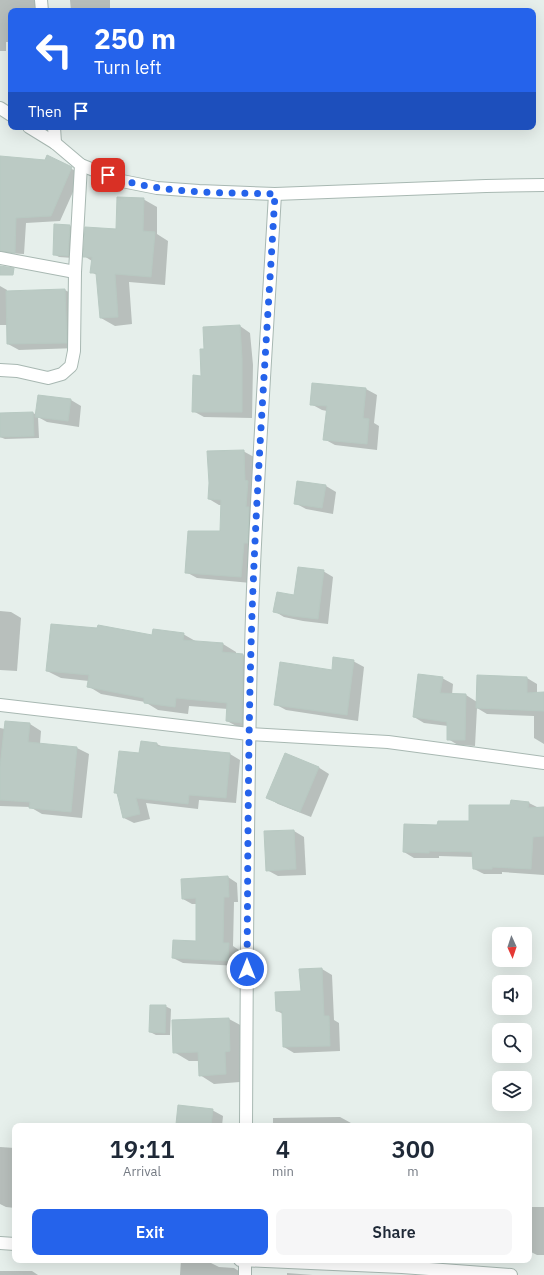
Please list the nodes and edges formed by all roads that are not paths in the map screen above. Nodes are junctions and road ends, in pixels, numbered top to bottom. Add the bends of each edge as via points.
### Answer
1 (34, 130) edge
2 (54, 130) edge
3 (55, 143) junction
4 (81, 164) junction
5 (544, 185) edge
6 (275, 194) junction
7 (0, 258) edge
8 (75, 272) junction
9 (0, 370) edge
10 (0, 705) edge
11 (249, 734) junction
12 (544, 763) edge
13 (246, 1123) edge
14 (0, 1243) edge
15 (12, 1244) edge
16 (245, 1263) edge
17 (312, 1263) edge
18 (245, 1275) edge
19 (511, 1275) edge

1 - 3 street
2 - 3 street
3 - 4 street
4 - 6 street via 122,181 157,188
4 - 8 street
5 - 6 street
6 - 11 street via 259,462
7 - 8 street
8 - 9 street via 74,351 71,366 62,374 48,378
10 - 11 street
11 - 12 street via 388,742
11 - 13 street
14 - 15 street
16 - 18 street
17 - 19 street

